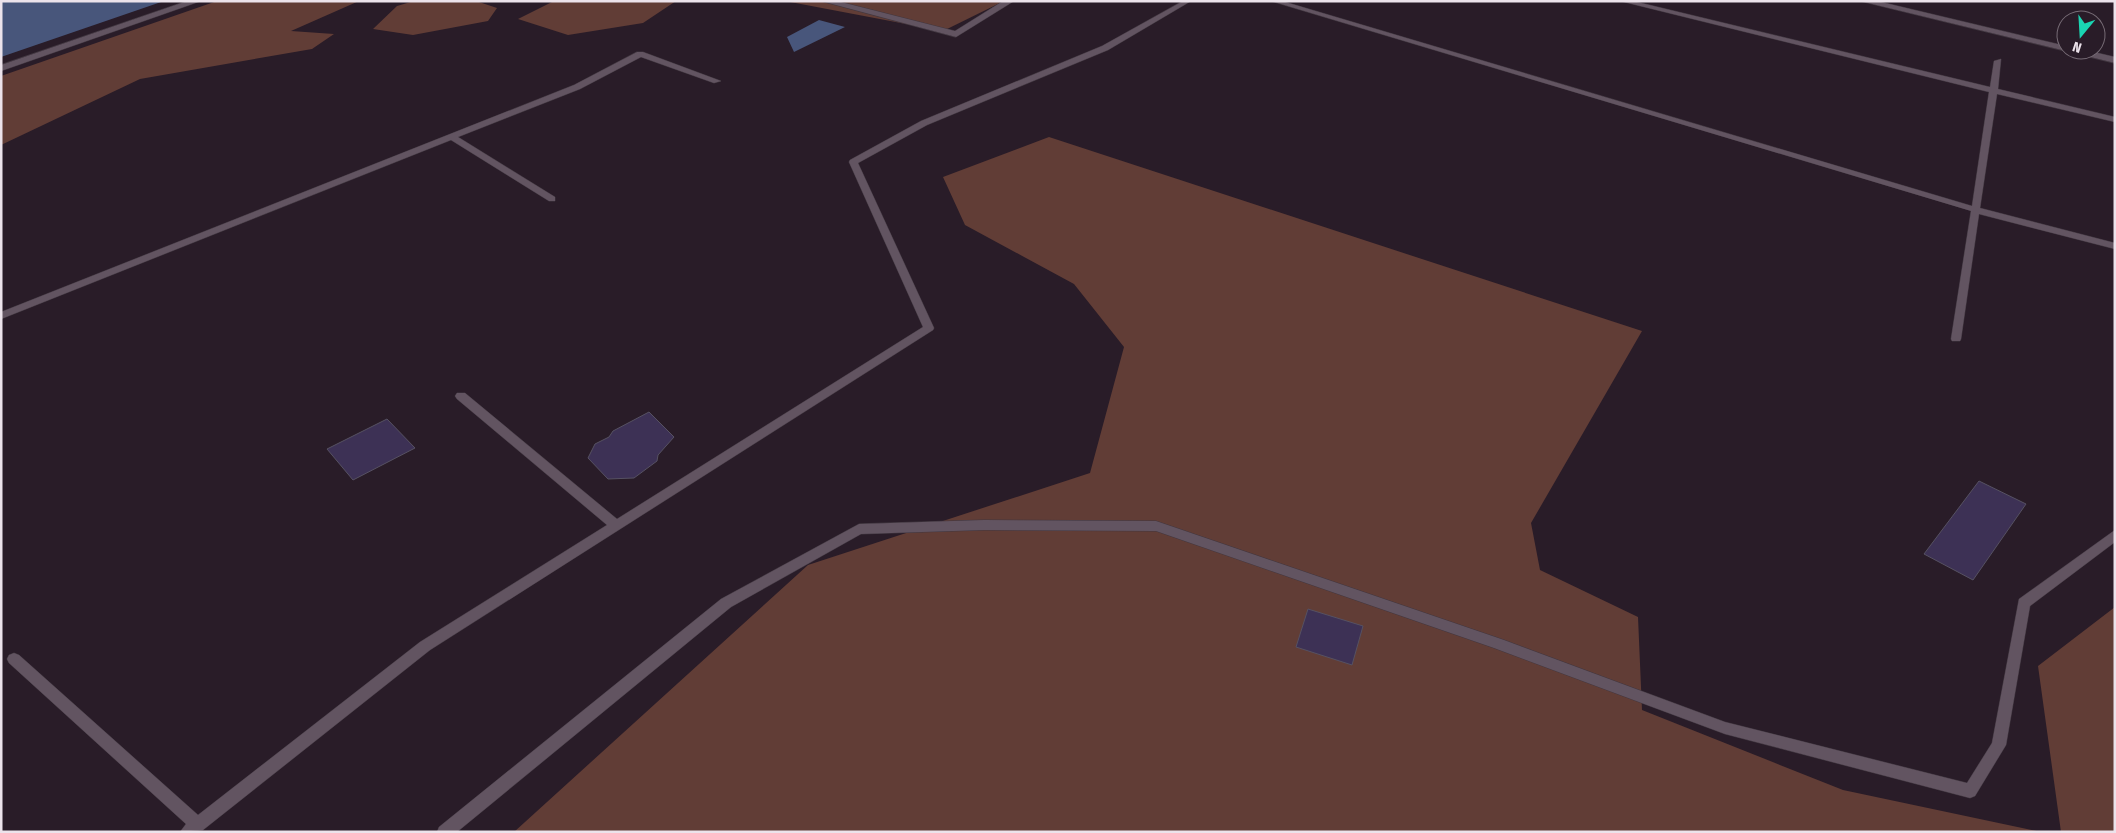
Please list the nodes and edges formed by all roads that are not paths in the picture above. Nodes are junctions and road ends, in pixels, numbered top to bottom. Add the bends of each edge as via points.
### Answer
1 (197, 1) edge
2 (825, 1) edge
3 (1010, 1) edge
4 (1188, 1) edge
5 (1274, 1) edge
6 (1623, 1) edge
7 (1864, 1) edge
8 (2056, 47) edge
9 (1998, 61) dead end
10 (1, 68) edge
11 (717, 81) dead end
12 (1994, 91) junction
13 (2115, 120) edge
14 (450, 136) junction
15 (552, 198) dead end
16 (1976, 210) junction
17 (2115, 246) edge
18 (1, 316) edge
19 (1956, 339) dead end
20 (461, 396) dead end
21 (616, 525) junction
22 (2115, 535) edge
23 (14, 659) dead end
24 (193, 828) edge
25 (445, 832) edge

1 - 10 street
2 - 3 street via 956,34
4 - 21 lane via 1105,48 924,123 852,162 929,328
5 - 16 lane
6 - 12 lane
7 - 8 street
9 - 12 lane
11 - 14 lane via 640,54 577,87
12 - 13 lane
12 - 16 lane
14 - 15 lane
14 - 18 lane
16 - 17 lane
16 - 19 lane
20 - 21 lane
21 - 24 lane via 425,646
22 - 25 lane via 2024,603 1999,745 1970,791 1725,728 1499,644 1156,526 984,525 859,529 726,602
23 - 24 lane

